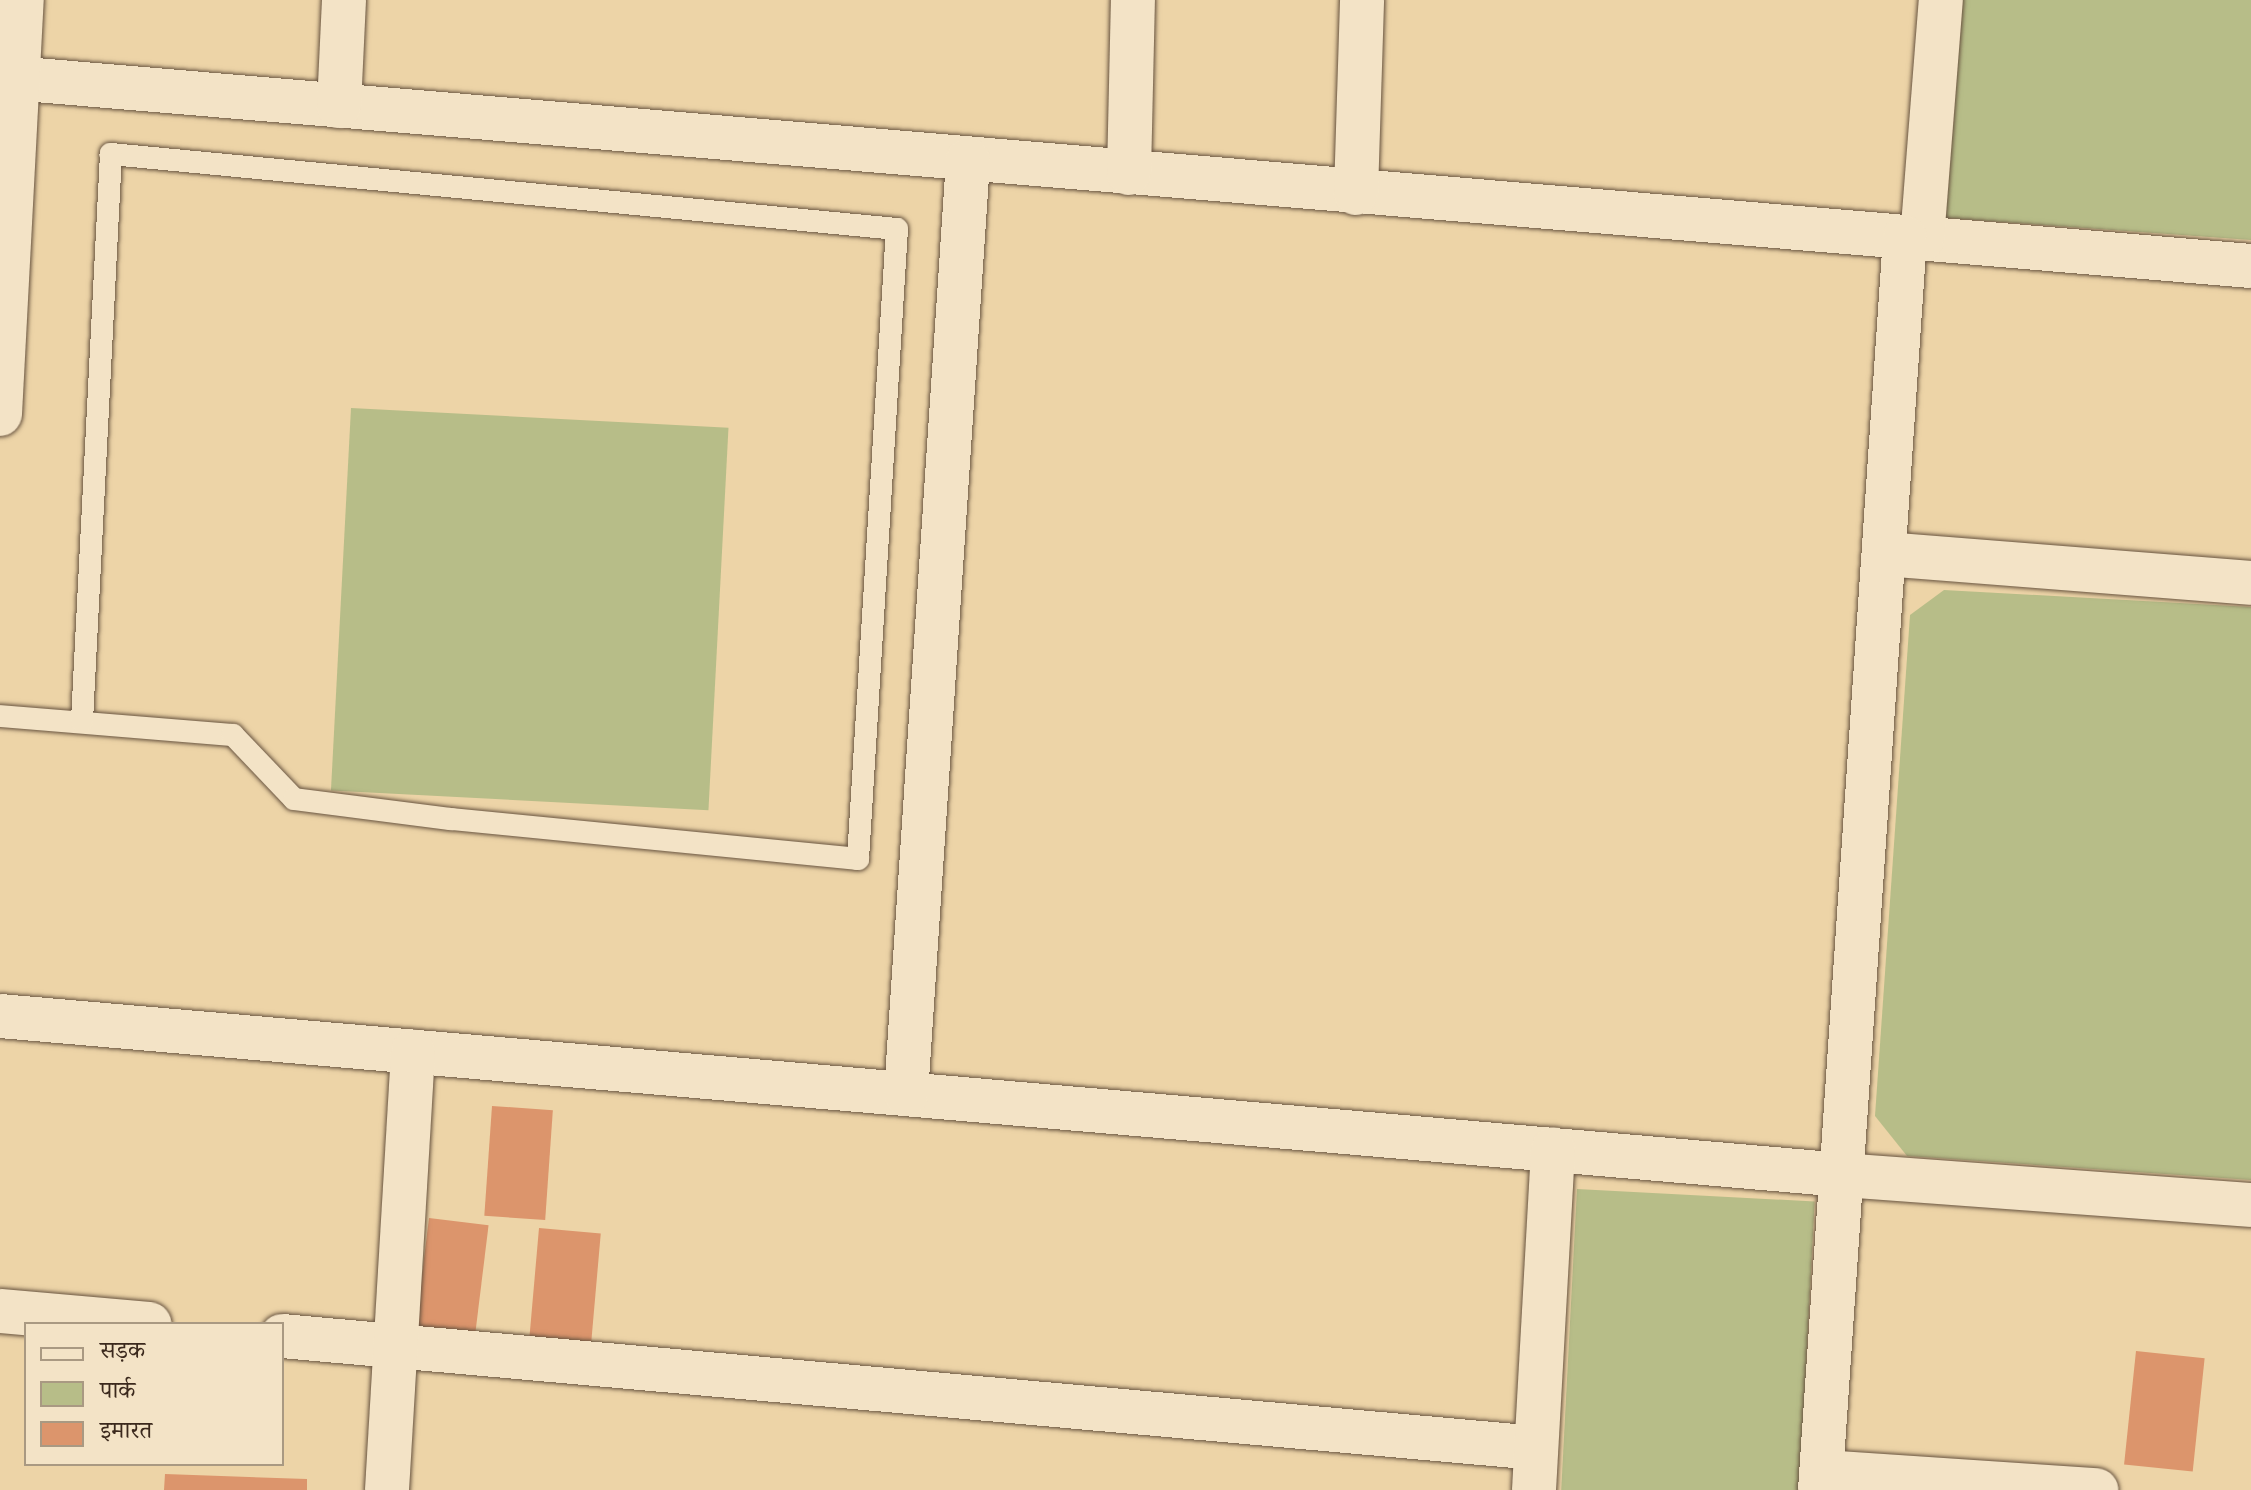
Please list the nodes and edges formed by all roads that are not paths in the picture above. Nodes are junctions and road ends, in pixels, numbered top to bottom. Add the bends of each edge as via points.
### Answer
1 (22, 0) edge
2 (344, 0) edge
3 (1133, 0) edge
4 (1362, 0) edge
5 (1941, 0) edge
6 (9, 78) edge
7 (339, 106) junction
8 (968, 160) junction
9 (1129, 173) junction
10 (1356, 193) junction
11 (1914, 238) junction
12 (2251, 266) edge
13 (0, 414) edge
14 (1884, 554) junction
15 (2251, 583) edge
16 (0, 716) edge
17 (82, 721) junction
18 (0, 1016) edge
19 (413, 1052) junction
20 (906, 1094) junction
21 (1553, 1150) junction
22 (1842, 1175) junction
23 (2251, 1205) edge
24 (0, 1311) edge
25 (126, 1322) edge
26 (284, 1336) edge
27 (396, 1346) junction
28 (1535, 1469) edge
29 (1821, 1481) edge
30 (387, 1490) edge
31 (2096, 1490) edge

1 - 6 street
2 - 7 street
3 - 9 street
4 - 10 street
5 - 11 street
6 - 7 street
6 - 13 street
7 - 8 street
8 - 9 street
8 - 20 street
9 - 10 street
10 - 11 street
11 - 12 street
11 - 14 street
14 - 15 street
14 - 22 street
16 - 17 lane
17 - 17 lane via 233,735 294,799 858,859 897,229 111,154
18 - 19 street
19 - 20 street
19 - 27 street
20 - 21 street
21 - 22 street
21 - 28 street
22 - 23 street
22 - 29 street
24 - 25 street
26 - 27 street
27 - 28 street
27 - 30 street
29 - 31 street

